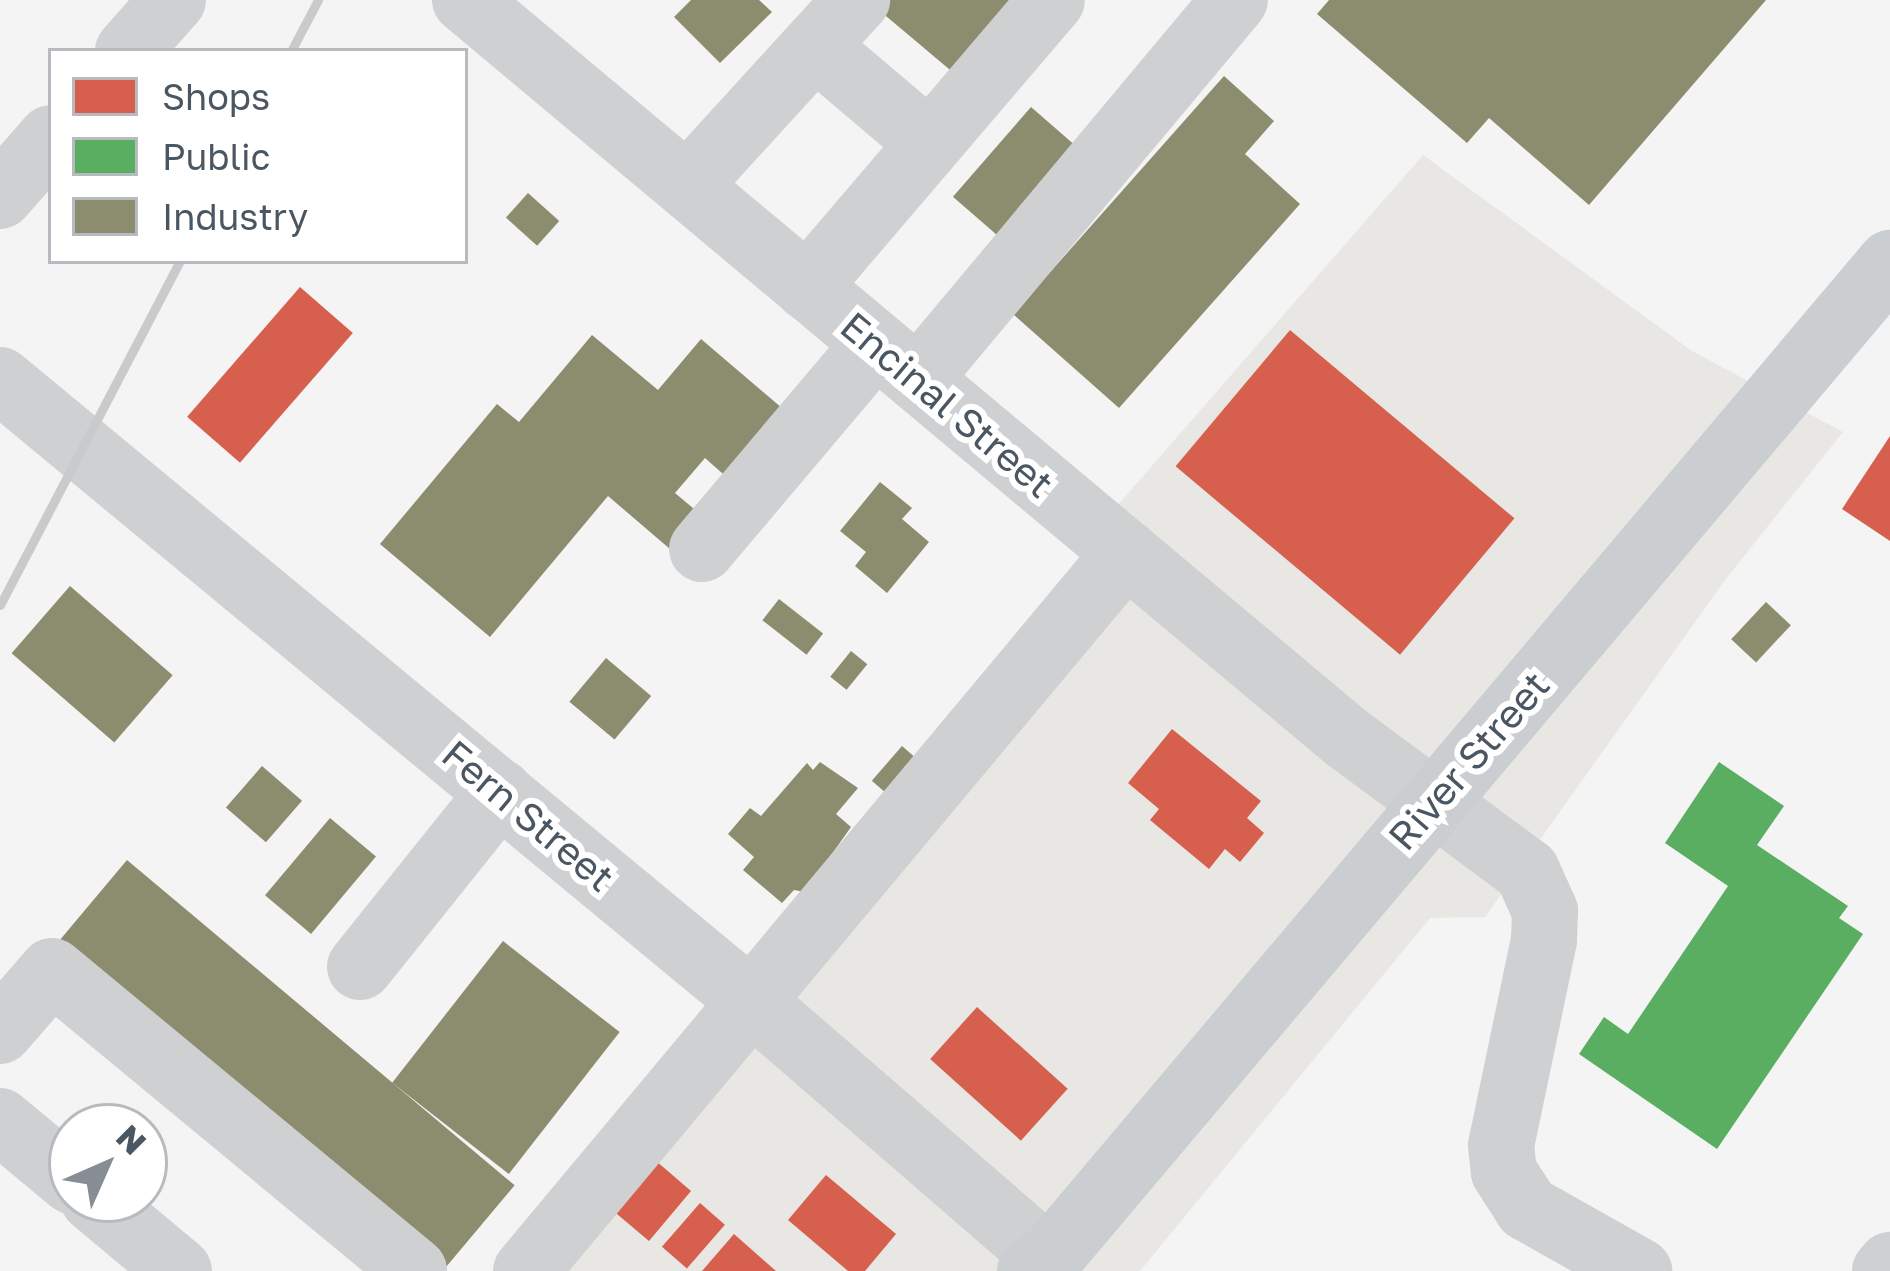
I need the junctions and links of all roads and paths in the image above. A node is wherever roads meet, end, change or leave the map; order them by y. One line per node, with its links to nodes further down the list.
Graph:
1 (173, 0): 6 (street)
2 (465, 0): 9 (street, Encinal Street)
3 (1052, 0): 8 (street)
4 (1235, 0): 13 (street)
5 (836, 23): 8 (street); 9 (street)
6 (131, 48)
7 (48, 142): 10 (street)
8 (928, 142): 12 (street)
9 (688, 185): 12 (street, Encinal Street)
10 (0, 196)
11 (1890, 263): 18 (main road, River Street)
12 (807, 287): 13 (street, Encinal Street)
13 (897, 362): 15 (street); 16 (street, Encinal Street)
14 (0, 380): 17 (street, Fern Street)
15 (702, 549)
16 (1126, 554): 18 (street, Encinal Street); 20 (street)
17 (500, 792): 19 (street); 20 (street, Fern Street)
18 (1436, 801): 25 (main road, River Street); 26 (street, Encinal Street)
19 (360, 967)
20 (751, 1001): 25 (street, Fern Street); 29 (street)
21 (0, 1031): 28 (street)
22 (0, 1120): 23 (street)
23 (48, 1161)
24 (122, 1223): 27 (street)
25 (1042, 1267)
26 (1628, 1268)
27 (179, 1271)
28 (413, 1271)
29 (526, 1271)

